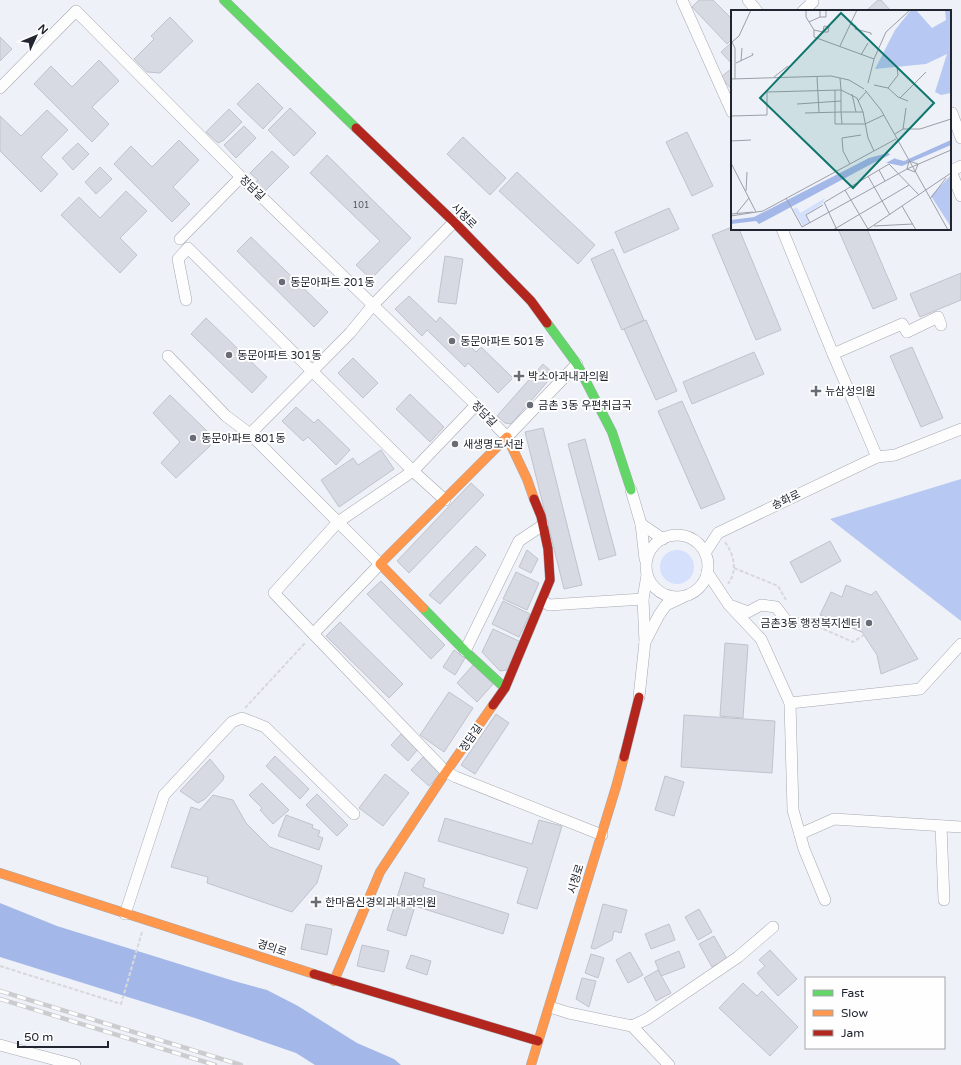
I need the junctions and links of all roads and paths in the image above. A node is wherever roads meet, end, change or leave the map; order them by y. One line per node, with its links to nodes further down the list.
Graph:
1 (224, 0): 12 (street, 시청로)
2 (682, 0): 6 (street)
3 (811, 0): 4 (street)
4 (804, 10)
5 (0, 88): 10 (street, 정담길)
6 (731, 110)
7 (954, 112): 8 (street)
8 (961, 138)
9 (961, 166): 11 (street)
10 (241, 177): 14 (street); 16 (street, 정담길)
11 (961, 196)
12 (454, 222): 16 (street); 20 (street, 시청로)
13 (782, 230): 18 (street)
14 (180, 239)
15 (186, 300): 21 (street)
16 (373, 305): 21 (street); 22 (street, 정담길)
17 (941, 325): 18 (street)
18 (833, 354): 26 (street)
19 (168, 356): 24 (street)
20 (577, 364): 25 (street); 28 (street, 시청로)
21 (313, 371): 24 (street); 27 (street)
22 (476, 405): 25 (street, 정담길); 27 (street)
23 (961, 429): 26 (street)
24 (250, 434): 30 (street)
25 (507, 437): 29 (street); 32 (street, 정담길)
26 (877, 456): 33 (street, 송화로)
27 (413, 472): 29 (street); 30 (street)
28 (631, 490): 31 (street)
29 (445, 500): 37 (street)
30 (338, 522): 37 (street); 48 (street)
31 (641, 524): 34 (street); 39 (street)
32 (543, 525): 44 (street, 정담길); 52 (street)
33 (718, 533): 35 (street, 송화로); 36 (street); 38 (path)
34 (663, 538): 35 (street); 39 (street)
35 (694, 541): 36 (street)
36 (705, 553): 40 (street)
37 (380, 564): 48 (street); 52 (street)
38 (734, 568): 41 (path); 46 (path)
39 (647, 570): 42 (street); 43 (street)
40 (707, 572): 42 (street); 45 (street)
41 (725, 589)
42 (687, 595): 50 (street)
43 (643, 599): 44 (street); 50 (street)
44 (543, 600): 53 (street, 정담길)
45 (729, 605): 47 (street); 55 (street)
46 (789, 605)
47 (788, 615): 49 (path)
48 (313, 634): 56 (path); 57 (street)
49 (864, 635)
50 (645, 642): 54 (street)
51 (961, 644): 55 (street)
52 (466, 651): 53 (street)
53 (505, 688): 57 (street, 정담길)
54 (638, 697): 62 (street, 시청로)
55 (790, 703): 61 (street)
56 (232, 722): 58 (street); 66 (street)
57 (446, 772): 62 (street); 70 (street, 정담길)
58 (354, 814)
59 (941, 826): 60 (street); 61 (street); 65 (street)
60 (961, 827)
61 (800, 834): 64 (street)
62 (602, 835): 71 (street, 시청로)
63 (0, 873): 66 (street, 경의로)
64 (825, 900)
65 (944, 900)
66 (125, 914): 70 (street, 경의로)
67 (773, 927): 72 (street)
68 (142, 931): 69 (path)
69 (0, 966)
70 (334, 981): 73 (street, 경의로)
71 (550, 1007): 72 (street); 73 (street, 시청로)
72 (632, 1026): 77 (street)
73 (538, 1041): 76 (street, 시청로)
74 (0, 1044): 75 (street)
75 (75, 1065)
76 (531, 1065)
77 (669, 1065)

